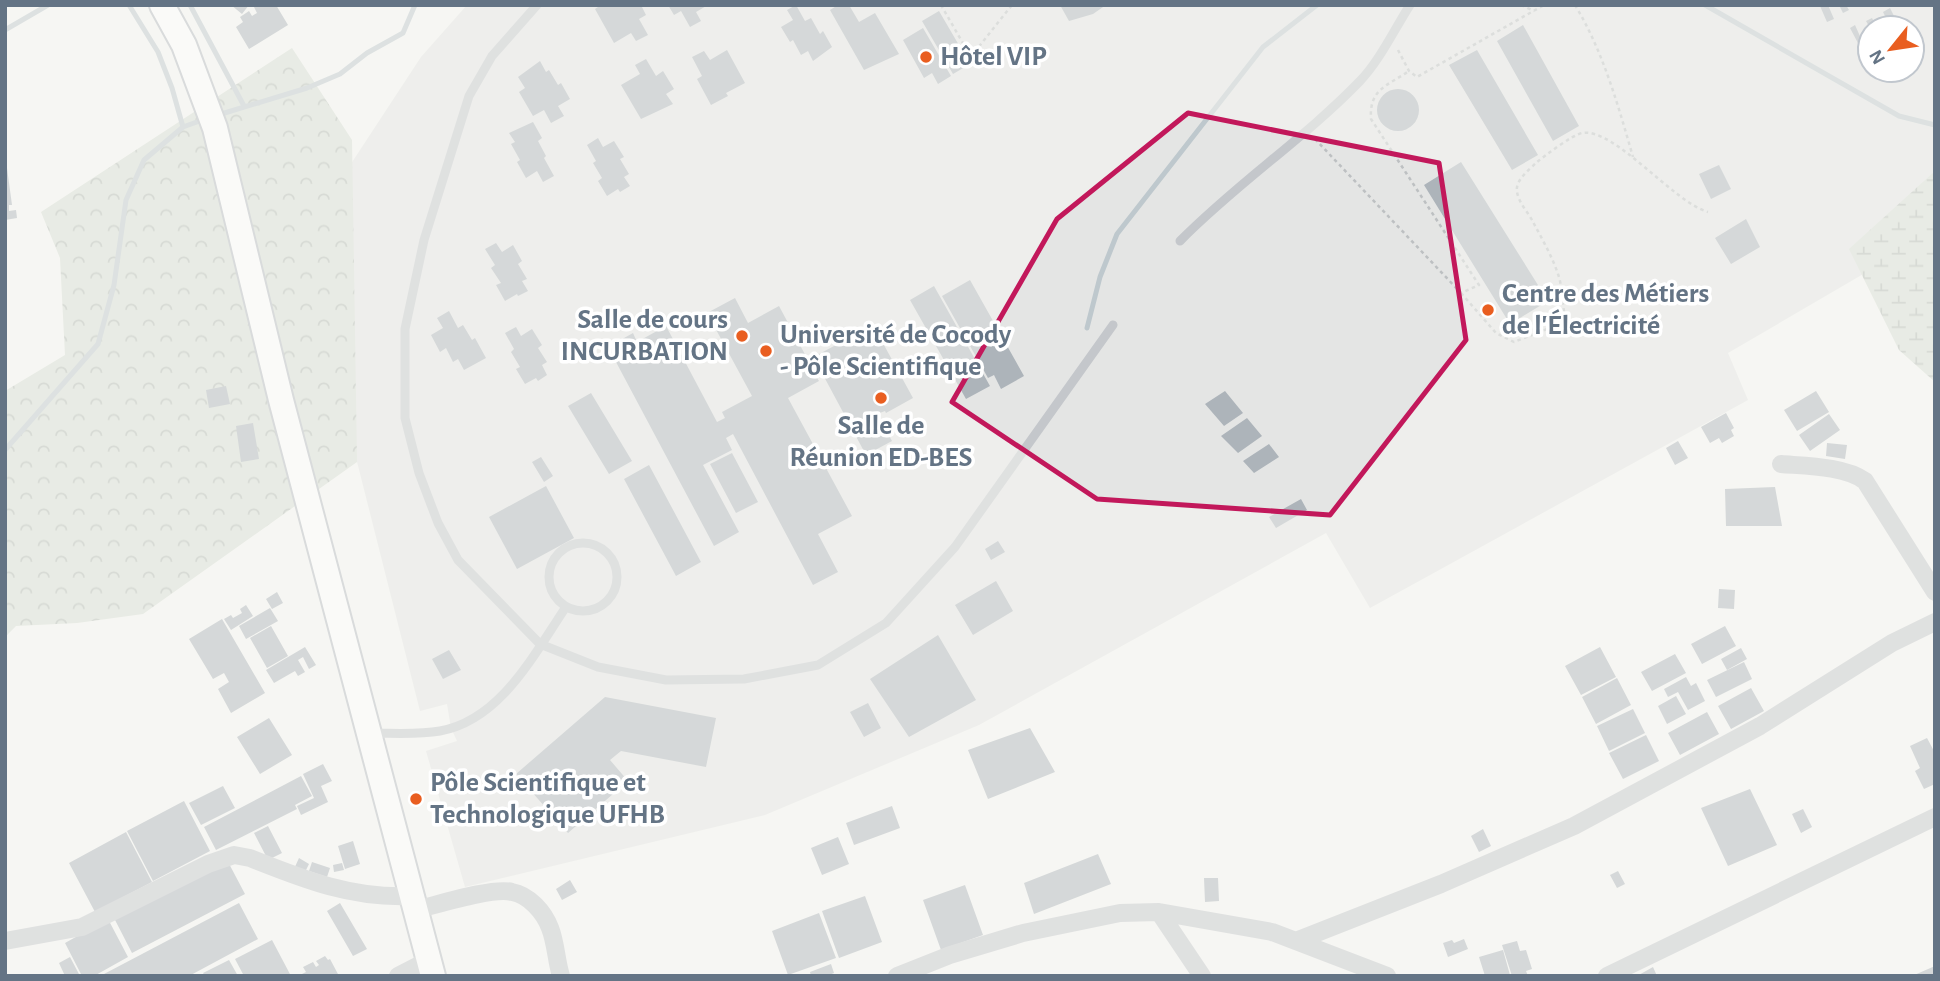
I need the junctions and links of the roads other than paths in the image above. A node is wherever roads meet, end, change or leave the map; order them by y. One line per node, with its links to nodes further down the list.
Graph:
1 (162, 5): 11 (main road)
2 (537, 5): 10 (lane)
3 (1410, 5): 4 (lane)
4 (1180, 241)
5 (1113, 325): 10 (lane)
6 (1781, 464): 7 (street)
7 (1935, 592)
8 (566, 607): 8 (lane); 10 (lane)
9 (1935, 622): 16 (street)
10 (540, 644): 11 (lane)
11 (368, 733): 13 (main road)
12 (1935, 817): 23 (street)
13 (414, 903): 15 (street); 17 (main road); 19 (street)
14 (1159, 912): 16 (street); 20 (street); 21 (street)
15 (5, 941)
16 (1296, 941): 22 (street)
17 (431, 968): 18 (street)
18 (398, 976)
19 (561, 976)
20 (897, 976)
21 (1202, 976)
22 (1387, 976)
23 (1607, 976)

